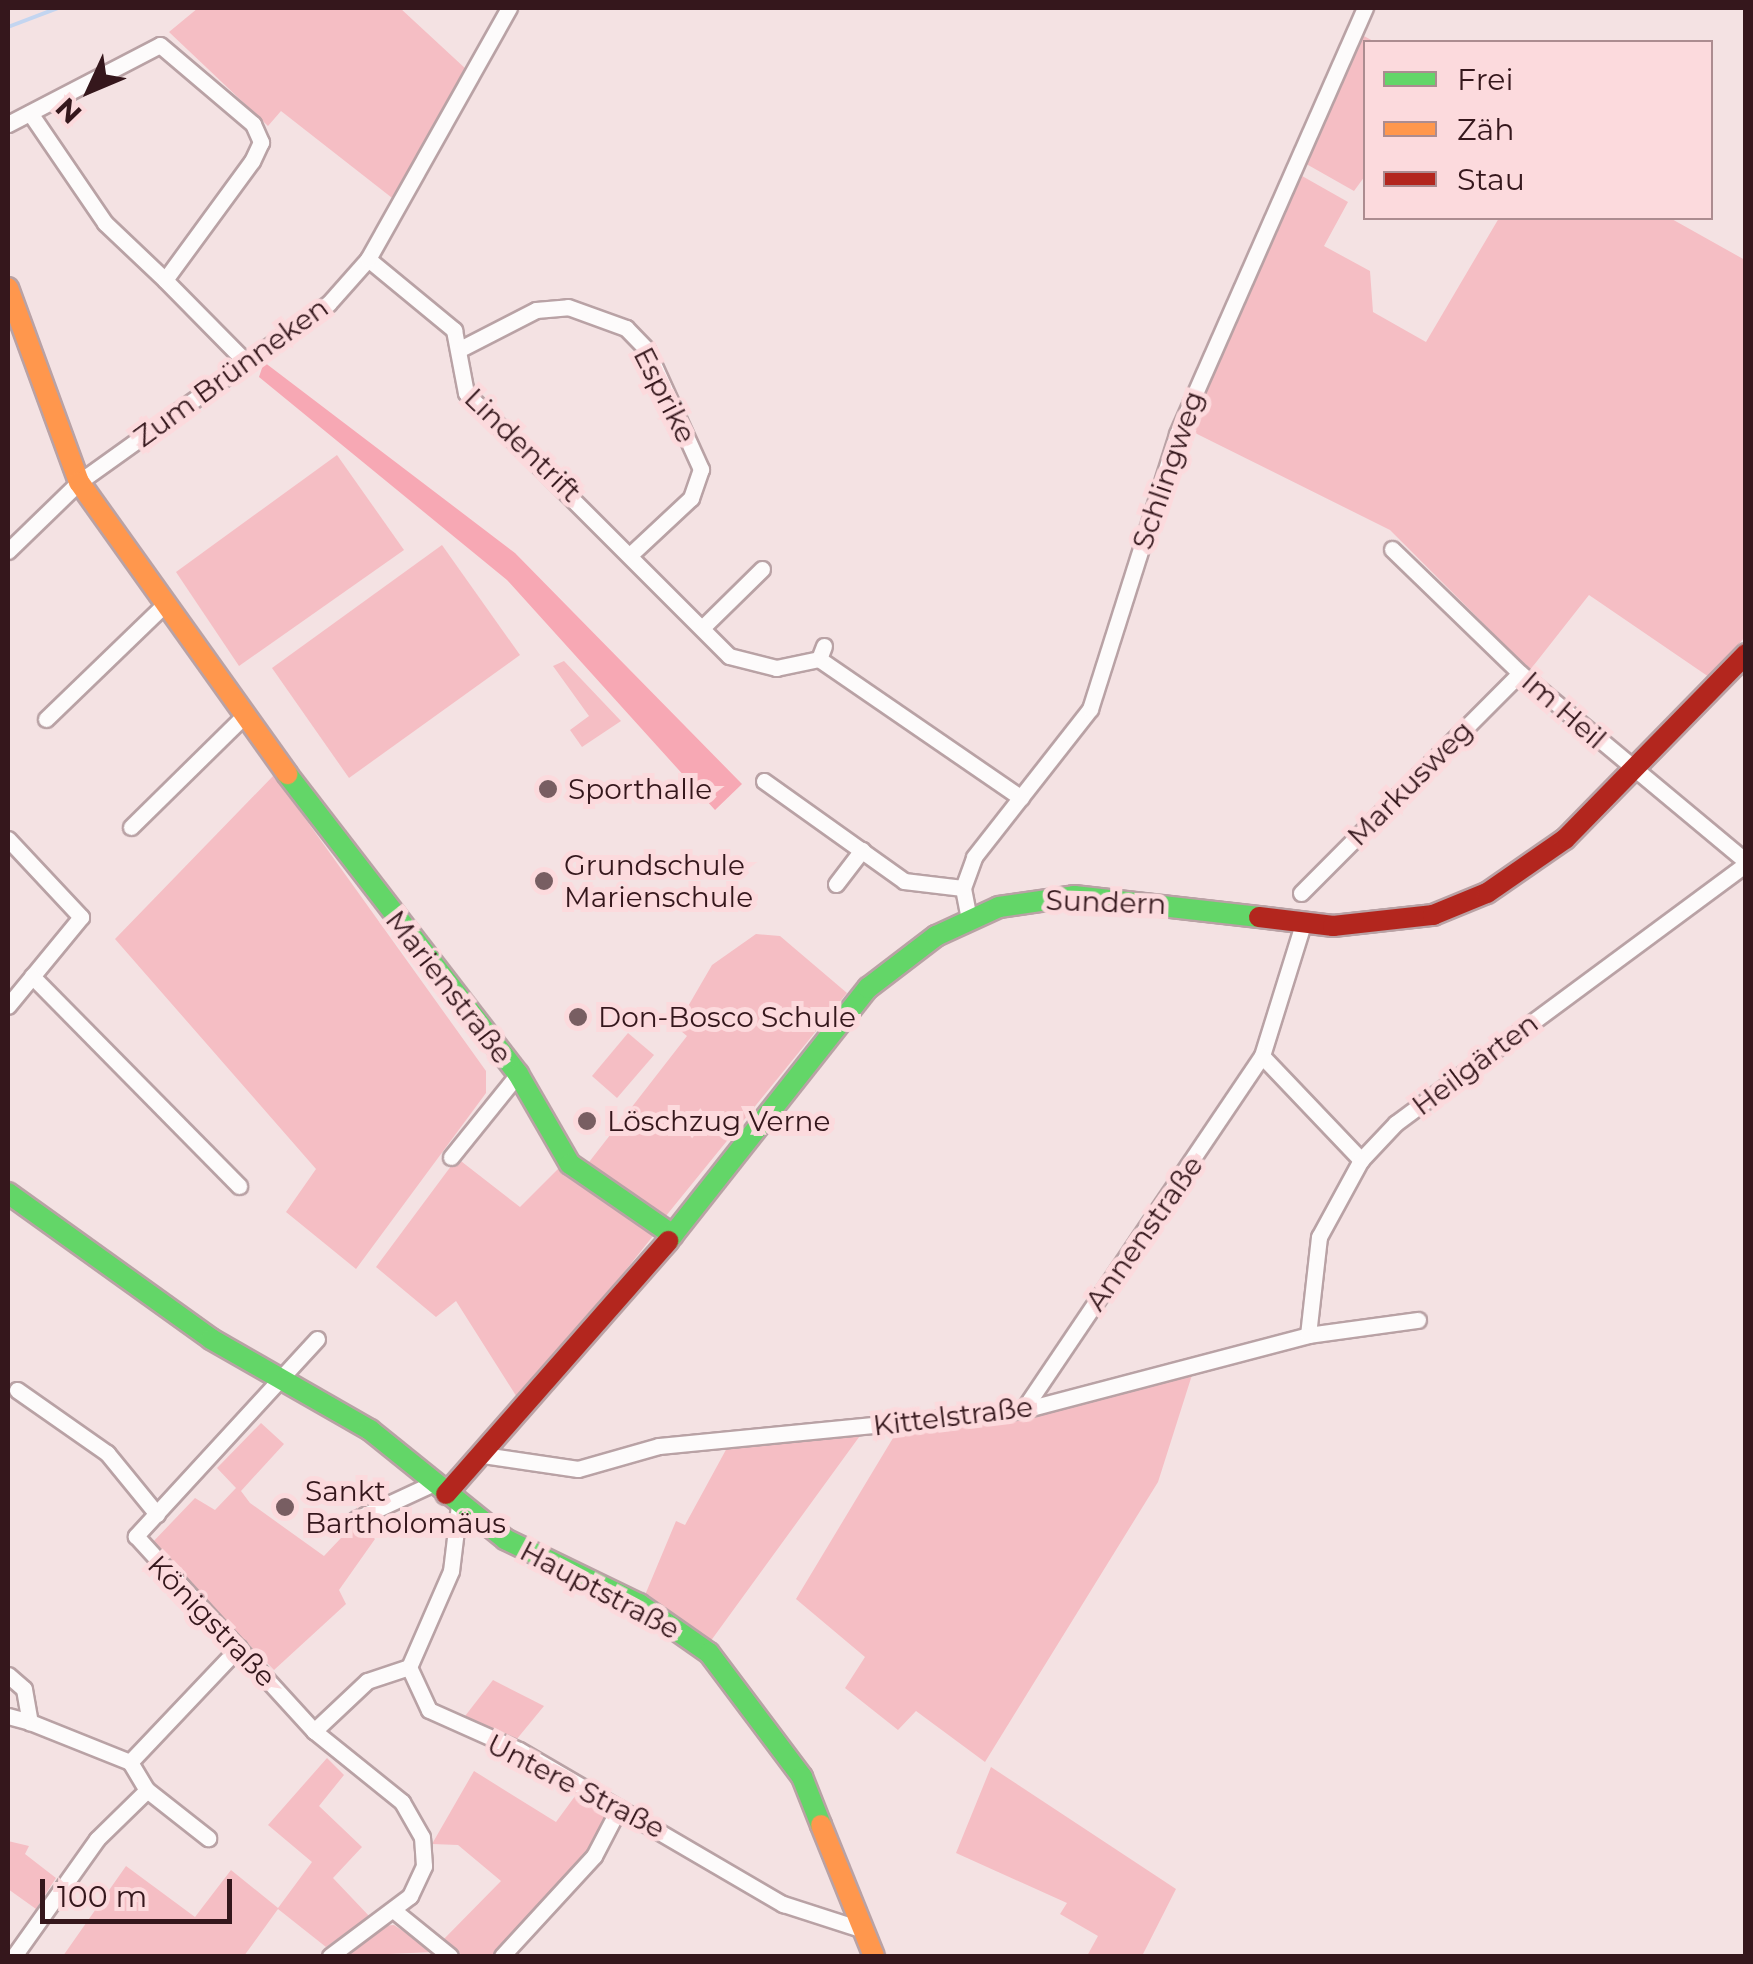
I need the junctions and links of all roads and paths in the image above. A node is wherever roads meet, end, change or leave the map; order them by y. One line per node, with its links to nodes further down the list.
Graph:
1 (508, 8): 5 (street, Zum Brünneken)
2 (1365, 8): 24 (street, Schlingweg)
3 (30, 114): 4 (street); 6 (street); 6 (street)
4 (8, 124)
5 (368, 259): 9 (street, Lindentrift); 10 (street, Zum Brünneken)
6 (165, 280): 10 (street)
7 (8, 288): 8 (street, Marienstraße)
8 (14, 330): 11 (street, Marienstraße)
9 (464, 347): 14 (street, Lindentrift); 14 (street, Esprike)
10 (246, 362): 11 (street, Zum Brünneken)
11 (79, 482): 13 (street, Zum Brünneken); 16 (street, Marienstraße)
12 (1392, 549): 19 (street, Im Heil)
13 (8, 550)
14 (632, 554): 17 (street, Lindentrift)
15 (762, 570): 17 (street)
16 (165, 604): 20 (street, Marienstraße); 21 (street)
17 (702, 628): 24 (street, Lindentrift)
18 (1746, 654): 22 (street, Sundern)
19 (1520, 673): 22 (street, Im Heil); 31 (street, Markusweg)
20 (243, 717): 25 (street); 37 (street, Marienstraße)
21 (46, 719)
22 (1634, 771): 28 (street, Im Heil); 33 (street, Sundern)
23 (764, 782): 27 (street)
24 (1021, 798): 30 (street, Schlingweg)
25 (131, 827)
26 (8, 838): 34 (street)
27 (862, 850): 29 (street); 30 (street)
28 (1746, 862): 39 (street, Heilgärten)
29 (836, 884)
30 (963, 888): 32 (street)
31 (1300, 894)
32 (969, 919): 33 (street, Sundern); 42 (street, Sundern)
33 (1303, 924): 36 (street, Annenstraße)
34 (32, 976): 35 (street); 40 (street)
35 (8, 1006)
36 (1262, 1056): 39 (street); 48 (street, Annenstraße)
37 (518, 1074): 38 (street); 42 (street, Marienstraße)
38 (451, 1157)
39 (1361, 1160): 44 (street, Heilgärten)
40 (239, 1186)
41 (8, 1194): 46 (street, Hauptstraße)
42 (672, 1235): 49 (street, Sundern)
43 (1418, 1320): 44 (street, Kittelstraße)
44 (1308, 1335): 48 (street, Kittelstraße)
45 (316, 1338): 46 (street, Königstraße)
46 (285, 1382): 50 (street, Hauptstraße); 51 (street, Königstraße)
47 (17, 1390): 51 (street)
48 (1022, 1410): 49 (street, Kittelstraße)
49 (483, 1455): 50 (street, Sundern)
50 (447, 1494): 52 (street); 54 (street); 64 (street, Hauptstraße)
51 (158, 1514): 53 (street, Königstraße)
52 (356, 1518)
53 (238, 1647): 58 (street, Königstraße); 59 (street)
54 (409, 1667): 58 (street); 61 (street, Untere Straße)
55 (8, 1675): 57 (street)
56 (8, 1716): 57 (street)
57 (30, 1722): 59 (street)
58 (314, 1731): 63 (street, Königstraße)
59 (130, 1762): 60 (street)
60 (148, 1790): 62 (street); 65 (street)
61 (619, 1808): 64 (street, Untere Straße); 68 (street)
62 (208, 1838)
63 (397, 1913): 66 (street); 67 (street)
64 (864, 1930): 69 (street, Hauptstraße)
65 (14, 1956)
66 (330, 1956)
67 (450, 1956)
68 (502, 1956)
69 (874, 1956)

